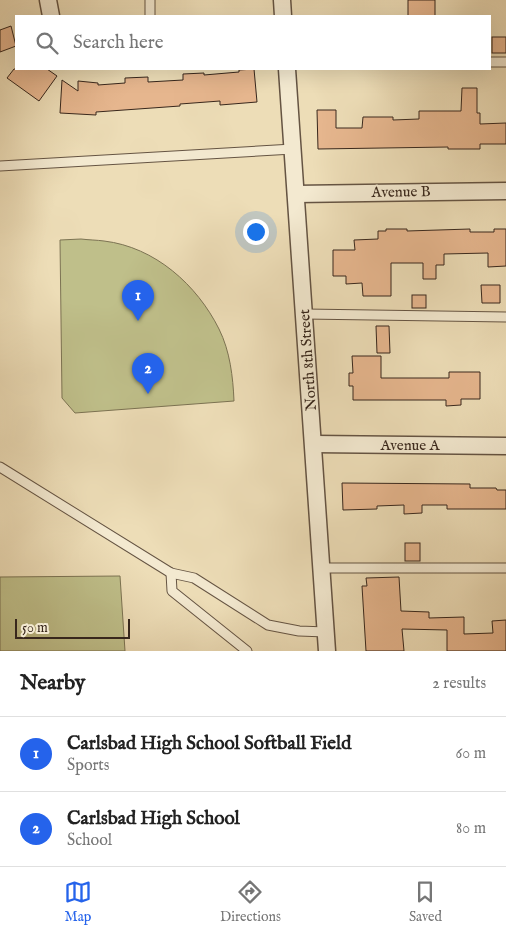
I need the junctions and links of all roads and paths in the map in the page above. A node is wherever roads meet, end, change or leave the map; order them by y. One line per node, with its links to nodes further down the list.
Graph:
1 (48, 0): 4 (street)
2 (150, 0): 5 (lane)
3 (282, 0): 6 (street)
4 (51, 15)
5 (150, 15)
6 (282, 15)
7 (491, 62): 8 (lane)
8 (506, 62)
9 (286, 70): 10 (street, North 8th Street)
10 (292, 149): 11 (lane); 13 (street, North 8th Street)
11 (0, 166)
12 (506, 191): 13 (street, Avenue B)
13 (296, 194): 14 (street, North 8th Street)
14 (305, 314): 15 (lane); 16 (street, North 8th Street)
15 (506, 317)
16 (314, 444): 17 (street, Avenue A); 19 (street, North 8th Street)
17 (506, 446)
18 (0, 467): 21 (lane)
19 (322, 568): 20 (lane); 22 (street, North 8th Street)
20 (506, 568)
21 (171, 573): 22 (lane); 23 (lane)
22 (326, 632): 24 (street, North 8th Street)
23 (247, 651)
24 (327, 651)

